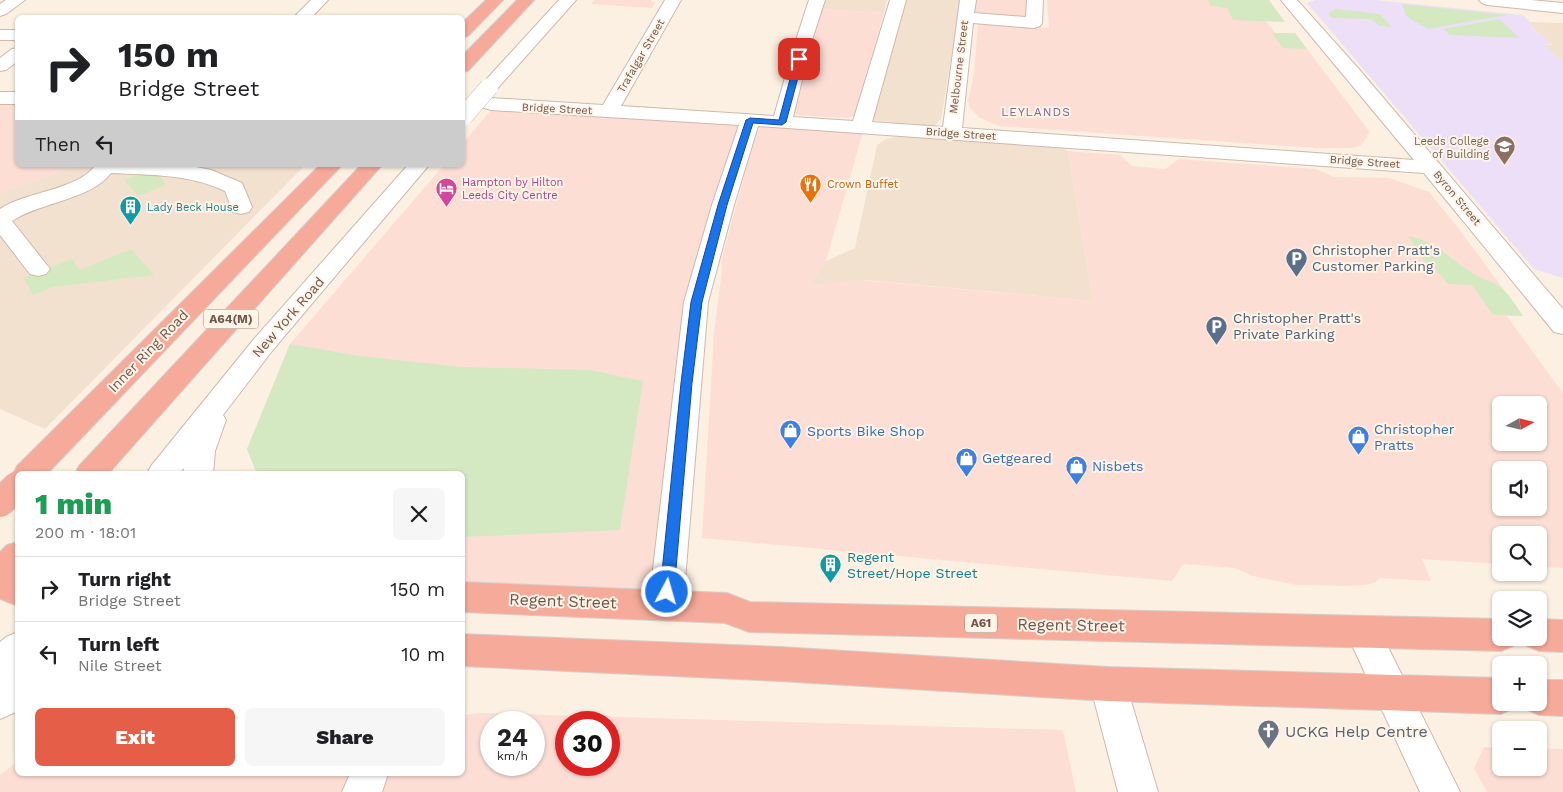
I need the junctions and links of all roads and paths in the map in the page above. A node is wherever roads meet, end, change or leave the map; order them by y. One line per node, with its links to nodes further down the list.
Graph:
1 (17, 0): 15 (street)
2 (320, 0): 17 (street)
3 (495, 0): 18 (highway)
4 (526, 0): 22 (highway)
5 (568, 0): 24 (street)
6 (673, 0): 27 (street, Trafalgar Street)
7 (817, 0): 30 (street)
8 (898, 0): 31 (street)
9 (1035, 0): 14 (street)
10 (1487, 0): 12 (street)
11 (1291, 1): 38 (street, Byron Street)
12 (1544, 6): 13 (street); 16 (street)
13 (1563, 8)
14 (966, 9): 32 (street, Melbourne Street)
15 (0, 10)
16 (1563, 12)
17 (304, 15)
18 (465, 30)
19 (0, 35): 20 (street)
20 (15, 35)
21 (15, 55): 23 (street)
22 (465, 65)
23 (0, 66)
24 (490, 96): 27 (street, Bridge Street); 28 (street, bridge)
25 (0, 98): 26 (street)
26 (15, 98)
27 (609, 111): 29 (street, Bridge Street)
28 (465, 115)
29 (750, 120): 30 (street, Bridge Street); 58 (street)
30 (782, 122): 31 (street, Bridge Street)
31 (867, 127): 32 (street, Bridge Street)
32 (952, 133): 38 (street, Bridge Street)
33 (106, 167): 40 (street)
34 (128, 167): 39 (street)
35 (329, 167): 45 (highway, Inner Ring Road / A64(M))
36 (370, 167): 46 (highway, A64(M))
37 (417, 167): 44 (street, New York Road)
38 (1431, 167): 42 (street, Byron Street)
39 (241, 207)
40 (0, 219): 41 (street)
41 (38, 269)
42 (1553, 302): 43 (street, Byron Street)
43 (1563, 326)
44 (223, 394): 47 (street, New York Road); 48 (street)
45 (31, 471)
46 (93, 471)
47 (164, 471)
48 (198, 471)
49 (15, 488): 51 (highway, bridge)
50 (0, 496): 52 (highway)
51 (0, 503)
52 (15, 505)
53 (15, 558): 54 (highway)
54 (0, 575)
55 (0, 583): 56 (highway)
56 (15, 590)
57 (465, 597): 58 (highway, Regent Street / A61)
58 (666, 604): 59 (highway, Regent Street / A61)
59 (1363, 632): 60 (highway, Regent Street / A61); 67 (street)
60 (1492, 635)
61 (1547, 635): 62 (highway)
62 (1563, 636)
63 (465, 650): 66 (highway)
64 (15, 651): 65 (street)
65 (0, 667)
66 (1108, 684): 67 (highway); 75 (street)
67 (1393, 692): 69 (highway); 76 (street)
68 (15, 694): 72 (street)
69 (1492, 696)
70 (1547, 698): 71 (highway)
71 (1563, 698)
72 (0, 701)
73 (368, 776): 74 (street)
74 (362, 792)
75 (1138, 792)
76 (1440, 792)

